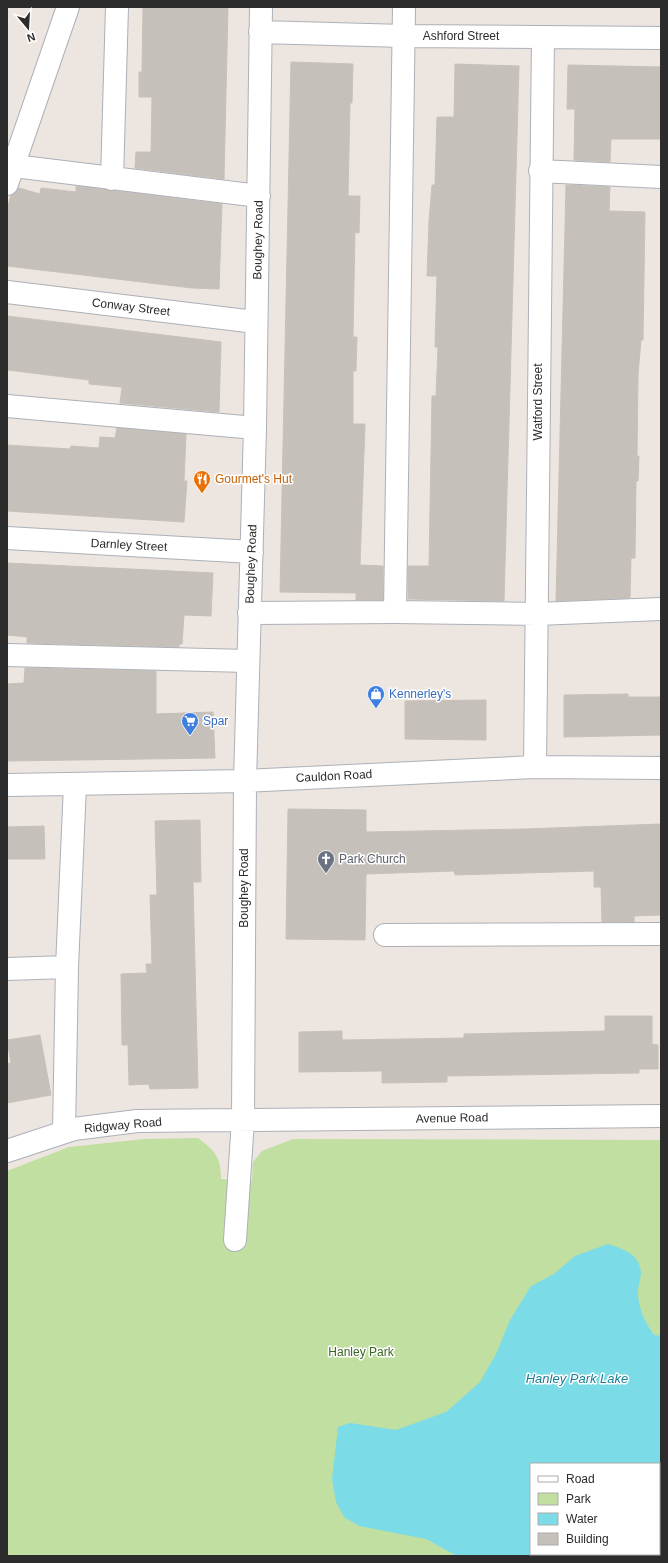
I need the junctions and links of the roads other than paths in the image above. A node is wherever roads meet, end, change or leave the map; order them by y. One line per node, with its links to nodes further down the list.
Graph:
1 (68, 7): 10 (street)
2 (116, 7): 12 (street)
3 (261, 7): 5 (street, Boughey Road)
4 (404, 7): 6 (street)
5 (260, 32): 6 (street, Ashford Street); 13 (street, Boughey Road)
6 (404, 36): 7 (street, Ashford Street); 21 (street)
7 (543, 37): 8 (street, Ashford Street); 9 (street, Watford Street)
8 (661, 38)
9 (540, 171): 11 (street); 23 (street, Watford Street)
10 (10, 175): 12 (street)
11 (661, 177)
12 (112, 179): 13 (street)
13 (259, 196): 15 (street, Boughey Road)
14 (7, 292): 15 (street, Conway Street)
15 (256, 322): 17 (street, Boughey Road)
16 (7, 406): 17 (street)
17 (255, 428): 19 (street, Boughey Road)
18 (7, 538): 19 (street, Darnley Street)
19 (252, 552): 22 (street, Boughey Road)
20 (661, 609): 23 (street)
21 (395, 612): 22 (street); 23 (street)
22 (249, 613): 25 (street, Boughey Road)
23 (537, 614): 26 (street, Watford Street)
24 (7, 655): 25 (street)
25 (248, 661): 28 (street, Boughey Road)
26 (535, 767): 27 (street, Cauldon Road); 28 (street, Cauldon Road)
27 (661, 768)
28 (245, 781): 30 (street, Cauldon Road); 36 (street, Boughey Road)
29 (7, 785): 30 (street, Cauldon Road)
30 (75, 785): 33 (street)
31 (661, 934): 32 (street)
32 (385, 936)
33 (67, 967): 34 (street); 37 (street)
34 (7, 969)
35 (661, 1116): 36 (street, Avenue Road)
36 (243, 1120): 37 (street, Ridgway Road); 39 (street, Boughey Road)
37 (64, 1132): 38 (street, Ridgway Road)
38 (7, 1151)
39 (235, 1240)

